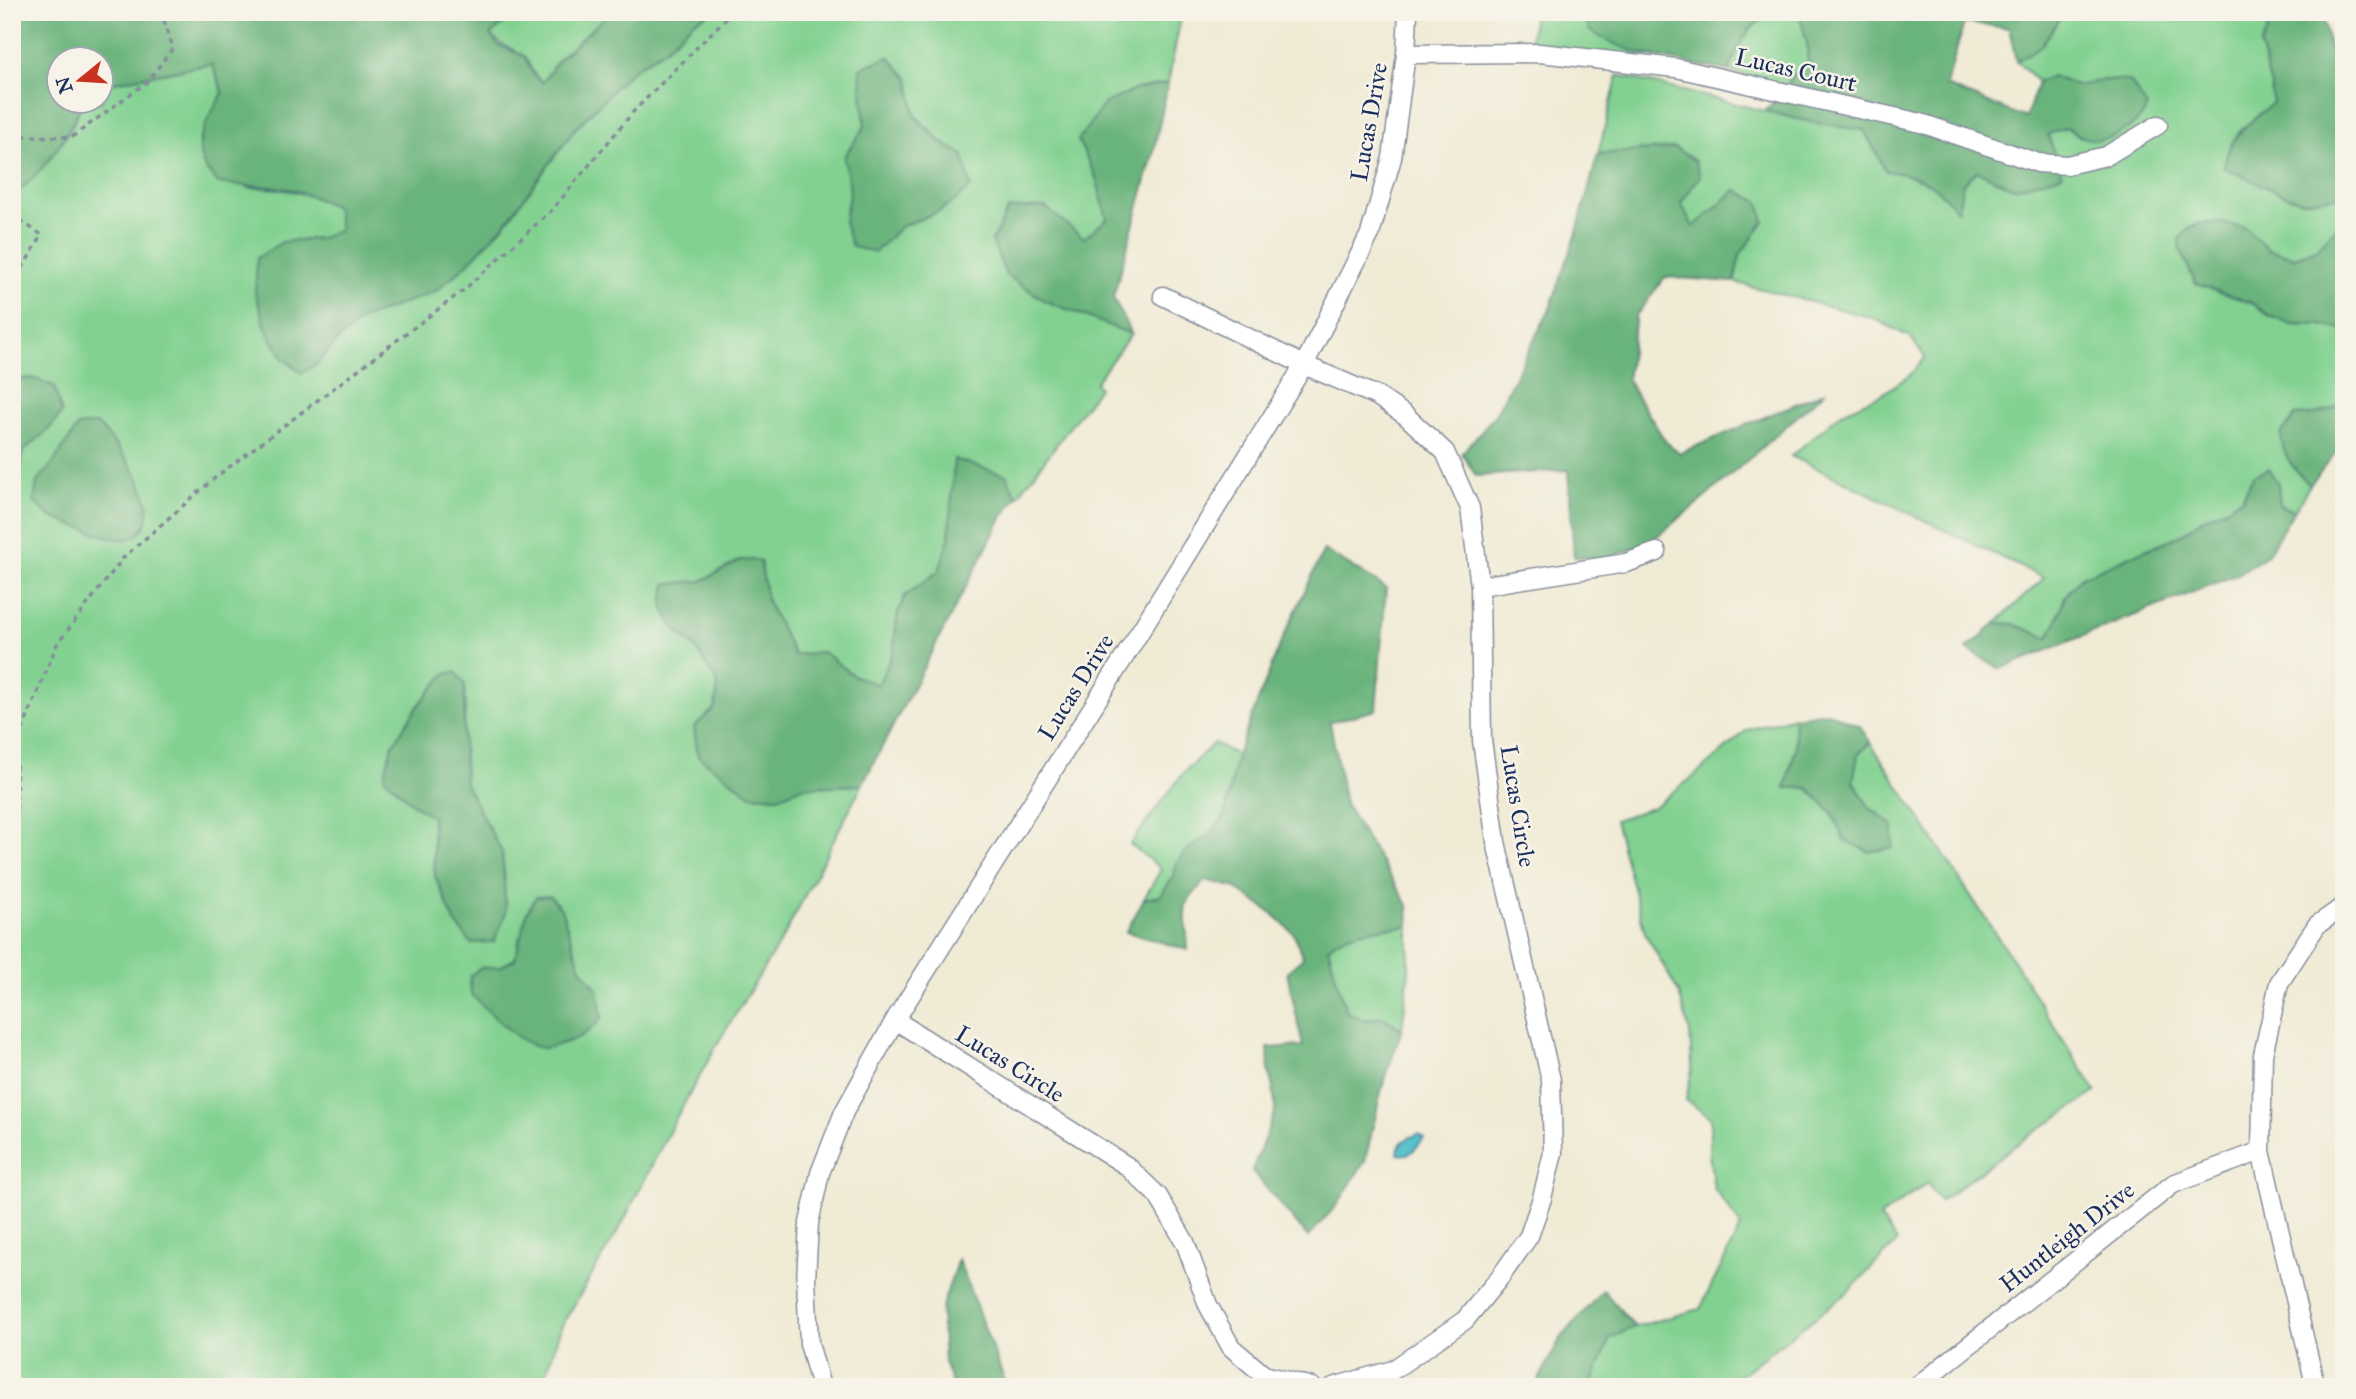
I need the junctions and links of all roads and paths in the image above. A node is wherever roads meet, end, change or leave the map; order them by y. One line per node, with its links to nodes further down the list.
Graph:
1 (161, 12): 6 (path)
2 (732, 12): 13 (path)
3 (1408, 12): 4 (street, Lucas Drive)
4 (1406, 54): 5 (street, Lucas Court); 10 (street, Lucas Drive)
5 (2158, 125)
6 (12, 136)
7 (12, 215): 8 (path)
8 (12, 285)
9 (1163, 296): 10 (street, Lucas Circle)
10 (1304, 365): 12 (street, Lucas Circle); 16 (street, Lucas Drive)
11 (1657, 552): 12 (street)
12 (1480, 586): 20 (street, Lucas Circle)
13 (14, 746): 14 (path)
14 (12, 889)
15 (2344, 906): 17 (street)
16 (895, 1020): 18 (street, Lucas Drive); 19 (street, Lucas Circle)
17 (2262, 1151): 21 (street, Huntleigh Drive); 22 (street)
18 (821, 1387)
19 (1312, 1387)
20 (1333, 1387)
21 (1916, 1387)
22 (2311, 1387)

